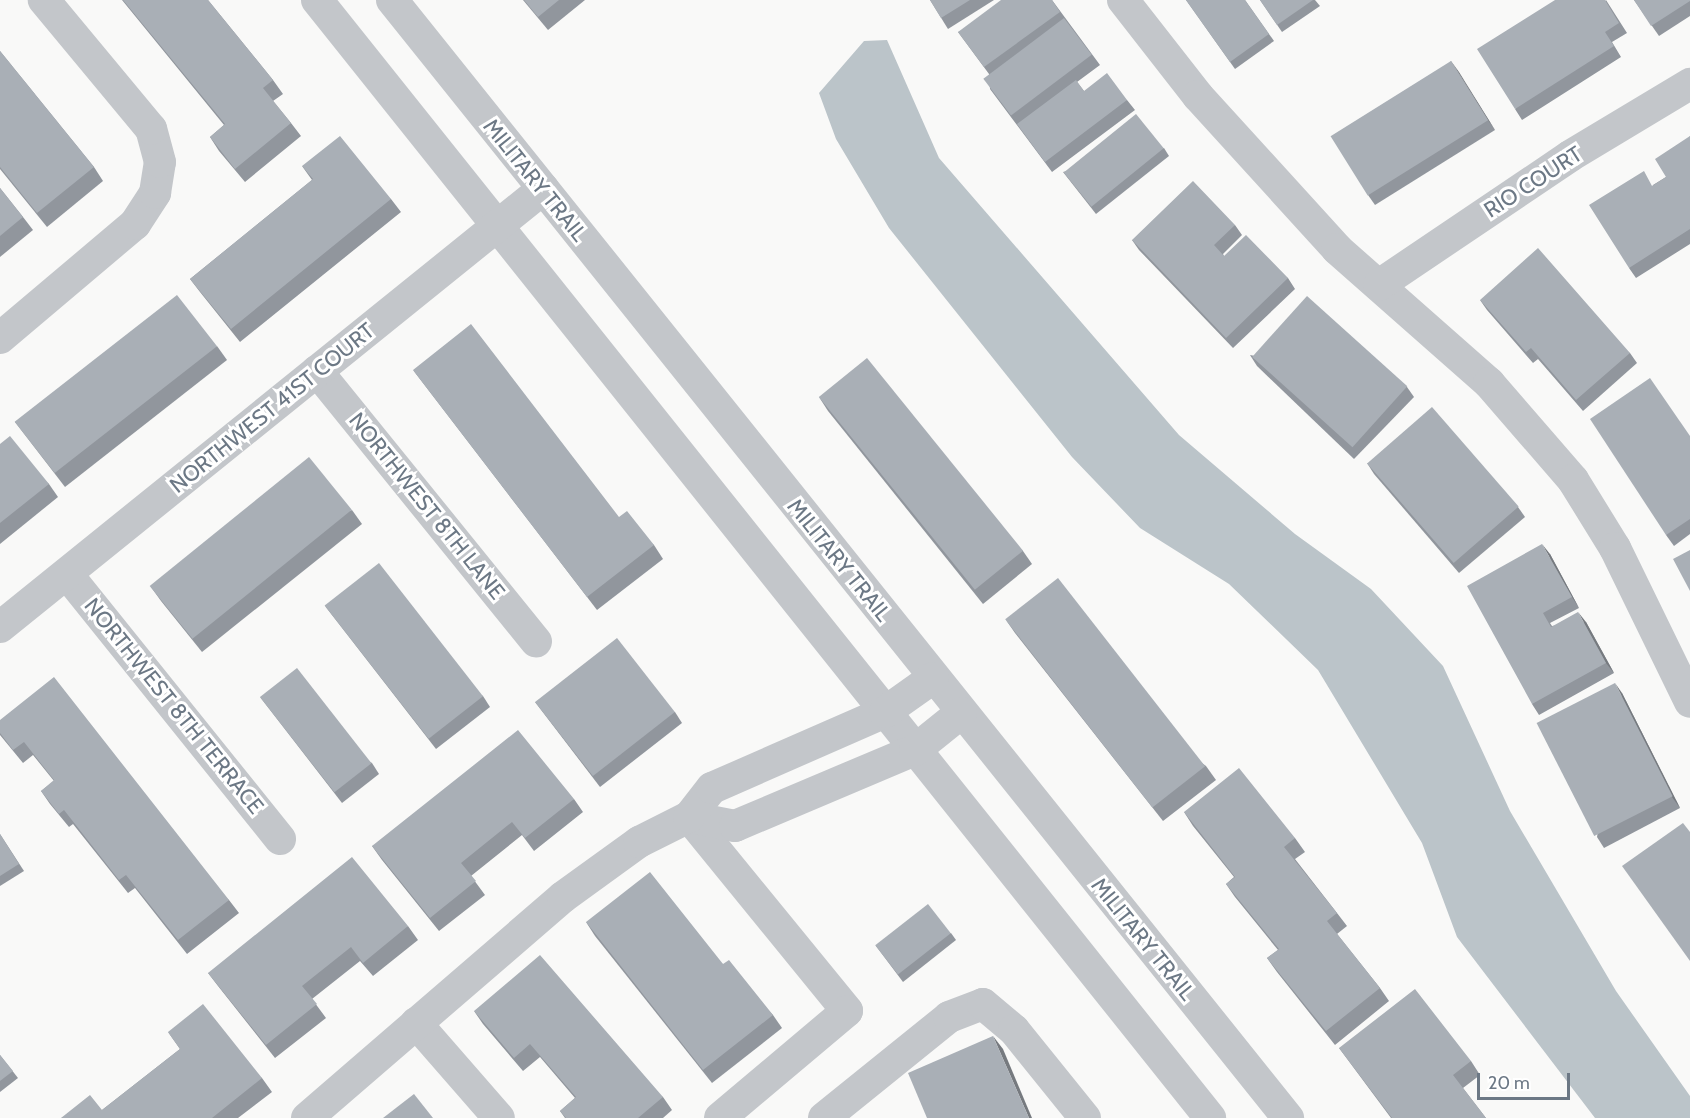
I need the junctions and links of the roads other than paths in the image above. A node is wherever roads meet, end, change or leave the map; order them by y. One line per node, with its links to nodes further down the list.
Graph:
1 (44, 0): 9 (street)
2 (316, 0): 7 (street)
3 (392, 0): 6 (street, MILITARY TRAIL)
4 (1123, 0): 8 (street)
5 (1690, 84): 8 (street, RIO COURT)
6 (543, 189): 7 (street, NORTHWEST 41ST COURT); 14 (street, MILITARY TRAIL)
7 (497, 225): 10 (street, NORTHWEST 41ST COURT); 16 (street)
8 (1379, 285): 15 (street)
9 (0, 338)
10 (318, 372): 11 (street, NORTHWEST 41ST COURT); 13 (street, NORTHWEST 8TH LANE)
11 (67, 574): 12 (street, NORTHWEST 41ST COURT); 20 (street, NORTHWEST 8TH TERRACE)
12 (0, 627)
13 (536, 640)
14 (933, 678): 16 (street); 17 (street, MILITARY TRAIL)
15 (1690, 702)
16 (885, 712): 18 (street); 19 (street)
17 (962, 713): 18 (street); 28 (street, MILITARY TRAIL)
18 (915, 750): 19 (street); 27 (street)
19 (689, 817): 21 (street); 24 (street)
20 (280, 839)
21 (416, 1023): 22 (street); 23 (street)
22 (307, 1118)
23 (499, 1118)
24 (720, 1118)
25 (824, 1118): 26 (street)
26 (1085, 1118)
27 (1210, 1118)
28 (1287, 1118)

